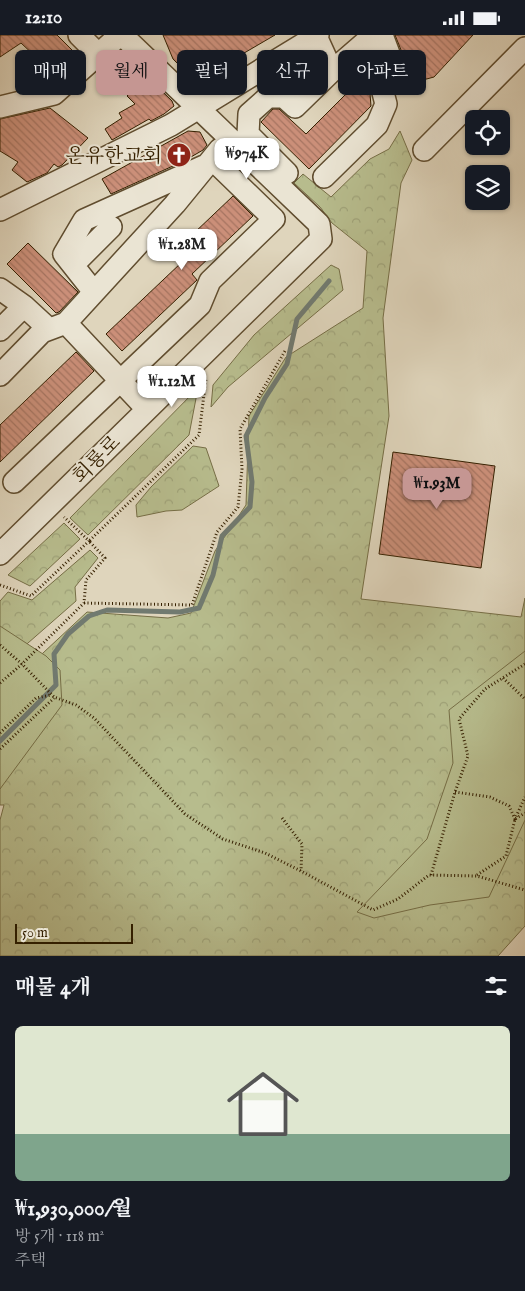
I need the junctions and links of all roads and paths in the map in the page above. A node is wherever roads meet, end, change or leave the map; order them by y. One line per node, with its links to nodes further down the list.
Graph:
1 (79, 35): 8 (street)
2 (121, 35): 6 (street); 12 (street)
3 (382, 35): 7 (street)
4 (317, 36): 10 (street); 12 (street)
5 (525, 48): 14 (street)
6 (105, 50)
7 (387, 50)
8 (96, 51)
9 (96, 58): 11 (street)
10 (332, 71): 16 (street); 17 (street)
11 (0, 107)
12 (199, 108): 13 (street); 18 (street)
13 (230, 138): 15 (street); 30 (street, 회룡로)
14 (424, 150)
15 (209, 162): 20 (street); 22 (street); 29 (street)
16 (287, 173)
17 (324, 177)
18 (0, 210)
19 (111, 227): 20 (street)
20 (73, 265): 22 (street)
21 (0, 289): 23 (street)
22 (94, 292): 24 (street)
23 (24, 306): 24 (street); 25 (street)
24 (57, 326): 27 (street); 29 (street)
25 (0, 330)
26 (285, 351): 36 (path)
27 (0, 375)
28 (206, 377): 33 (path)
29 (121, 381): 30 (street); 31 (street)
30 (146, 408): 34 (street, 회룡로)
31 (14, 482)
32 (64, 517): 33 (path)
33 (89, 541): 35 (path); 36 (path)
34 (0, 553)
35 (0, 585)
36 (84, 603): 38 (path)
37 (0, 645): 38 (path)
38 (22, 664): 41 (path); 42 (path)
39 (525, 664): 40 (path)
40 (502, 678): 43 (path); 46 (path)
41 (0, 683)
42 (52, 696): 44 (path); 45 (path); 51 (path)
43 (525, 699)
44 (0, 733)
45 (0, 749)
46 (455, 792): 50 (path); 52 (path)
47 (525, 797): 50 (path)
48 (525, 813): 50 (path)
49 (282, 818): 51 (path)
50 (515, 819): 53 (path)
51 (301, 871): 52 (path)
52 (429, 875): 53 (path)
53 (477, 876): 54 (path)
54 (525, 890)

